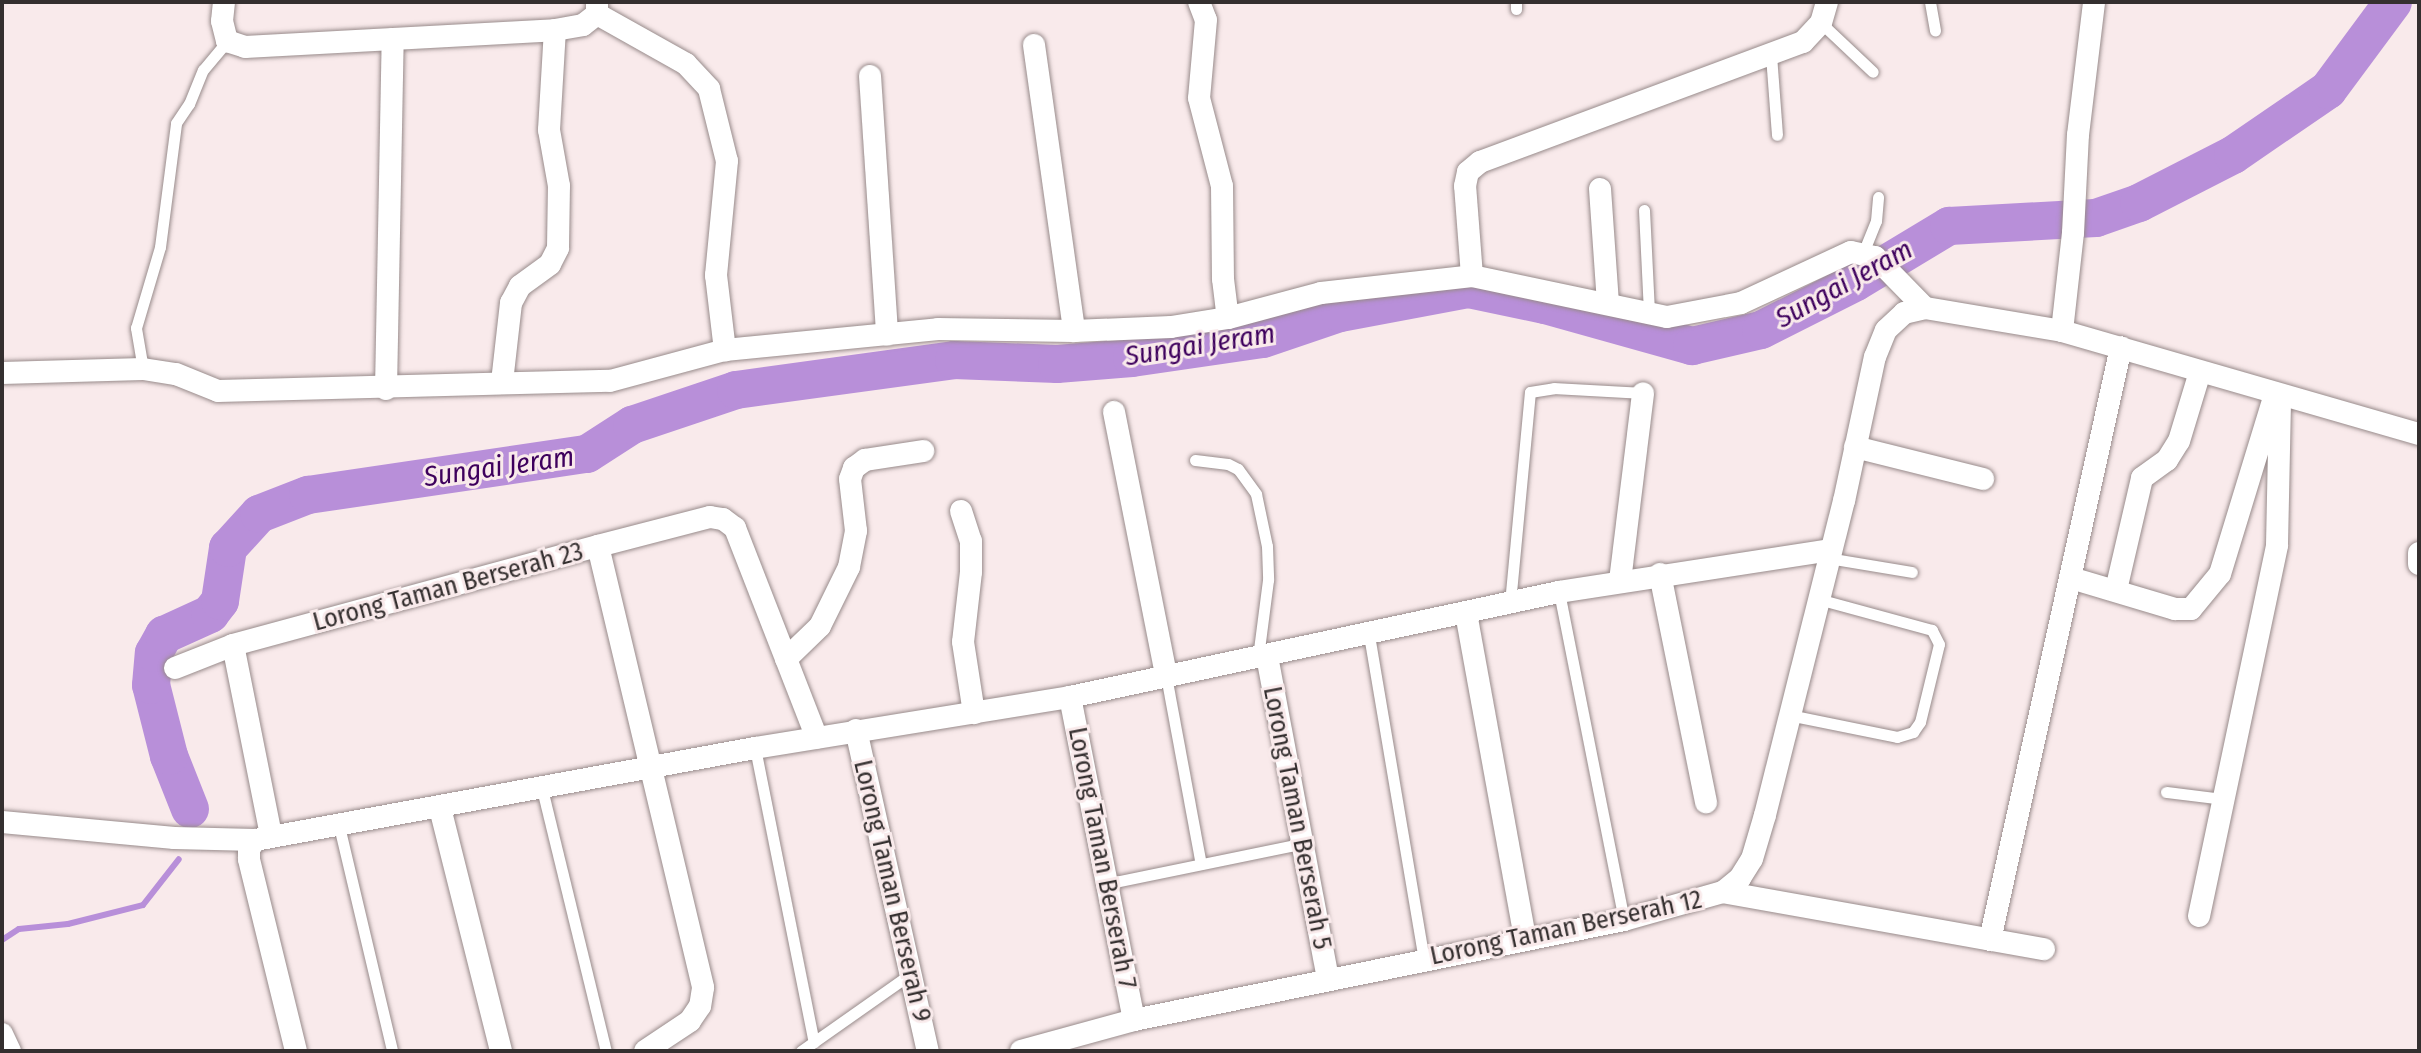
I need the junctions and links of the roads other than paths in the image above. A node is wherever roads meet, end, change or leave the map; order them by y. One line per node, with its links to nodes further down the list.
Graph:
1 (224, 2): 10 (street)
2 (1199, 2): 24 (street)
3 (1930, 2): 8 (lane)
4 (2094, 2): 26 (street)
5 (597, 8): 7 (street); 29 (street)
6 (1824, 12): 12 (street); 13 (lane)
7 (555, 30): 9 (street); 33 (street)
8 (1935, 31)
9 (393, 39): 10 (street); 34 (street)
10 (227, 41): 30 (lane)
11 (1034, 45): 25 (street)
12 (1771, 55): 15 (lane); 20 (street)
13 (1873, 72)
14 (870, 76): 27 (street)
15 (1777, 135)
16 (1600, 189): 21 (street)
17 (1878, 197): 19 (lane)
18 (1644, 210): 23 (lane)
19 (1869, 255): 22 (street); 23 (street)
20 (1472, 276): 21 (street); 24 (street)
21 (1608, 303): 23 (street)
22 (1925, 308): 26 (street); 39 (street, Lorong Taman Berserah 12)
23 (1649, 313)
24 (1228, 318): 25 (street)
25 (1074, 331): 27 (street)
26 (2062, 331): 28 (street)
27 (887, 334): 29 (street)
28 (2121, 347): 31 (street); 50 (street)
29 (725, 350): 33 (street)
30 (143, 369): 32 (street); 34 (street)
31 (2200, 372): 36 (street); 52 (street)
32 (2, 373)
33 (502, 382): 34 (street)
34 (386, 389)
35 (1643, 393): 51 (street); 55 (lane)
36 (2278, 396): 38 (street); 52 (street); 72 (street)
37 (1114, 412): 62 (street)
38 (2419, 434)
39 (1855, 447): 42 (street); 46 (street, Lorong Taman Berserah 12)
40 (923, 451): 60 (street)
41 (1195, 460): 59 (lane)
42 (1983, 479)
43 (961, 511): 64 (street)
44 (598, 546): 58 (street, Lorong Taman Berserah 23); 60 (street, Lorong Taman Berserah 23); 69 (street)
45 (2419, 553): 47 (street)
46 (1828, 554): 48 (lane); 49 (street); 54 (street, Lorong Taman Berserah 12)
47 (2419, 564)
48 (1912, 572)
49 (1660, 574): 51 (street); 73 (street)
50 (2071, 578): 52 (street); 85 (street)
51 (1620, 581): 53 (street)
52 (2116, 590)
53 (1559, 592): 55 (street); 83 (lane)
54 (1818, 599): 65 (street, Lorong Taman Berserah 12); 65 (lane)
55 (1510, 603): 56 (street)
56 (1466, 613): 57 (street); 84 (street)
57 (1369, 635): 59 (street); 87 (lane)
58 (233, 645): 61 (street, Lorong Taman Berserah 23); 77 (street)
59 (1263, 657): 62 (street); 78 (street, Lorong Taman Berserah 5)
60 (786, 659): 67 (street)
61 (175, 668)
62 (1166, 675): 63 (street); 79 (lane)
63 (1070, 697): 64 (street); 80 (street, Lorong Taman Berserah 7)
64 (974, 713): 66 (street)
65 (1789, 715): 81 (street, Lorong Taman Berserah 12)
66 (856, 730): 67 (street); 88 (street, Lorong Taman Berserah 9)
67 (817, 738): 68 (street)
68 (755, 748): 69 (street); 92 (lane)
69 (651, 770): 70 (street); 98 (street)
70 (542, 789): 74 (street); 97 (lane)
71 (2166, 792): 72 (lane)
72 (2223, 799): 82 (street)
73 (1706, 802)
74 (440, 808): 76 (street); 96 (street)
75 (2, 822): 77 (street)
76 (339, 826): 77 (street); 95 (lane)
77 (263, 838): 94 (street)
78 (1300, 844): 79 (lane); 89 (street, Lorong Taman Berserah 5)
79 (1201, 864): 80 (lane)
80 (1105, 884): 90 (street, Lorong Taman Berserah 7)
81 (1723, 892): 83 (street, Lorong Taman Berserah 12); 85 (street)
82 (2199, 916)
83 (1624, 920): 84 (street, Lorong Taman Berserah 12)
84 (1525, 939): 87 (street, Lorong Taman Berserah 12)
85 (1990, 940): 86 (street)
86 (2044, 949)
87 (1424, 959): 89 (street, Lorong Taman Berserah 12)
88 (909, 975): 92 (lane); 100 (street, Lorong Taman Berserah 9)
89 (1328, 979): 90 (street, Lorong Taman Berserah 12)
90 (1134, 1020): 101 (street, Lorong Taman Berserah 12)
91 (2, 1034): 93 (street)
92 (814, 1042): 99 (lane)
93 (10, 1051)
94 (296, 1051)
95 (392, 1051)
96 (501, 1051)
97 (606, 1051)
98 (645, 1051)
99 (801, 1051)
100 (928, 1051)
101 (1021, 1051)

